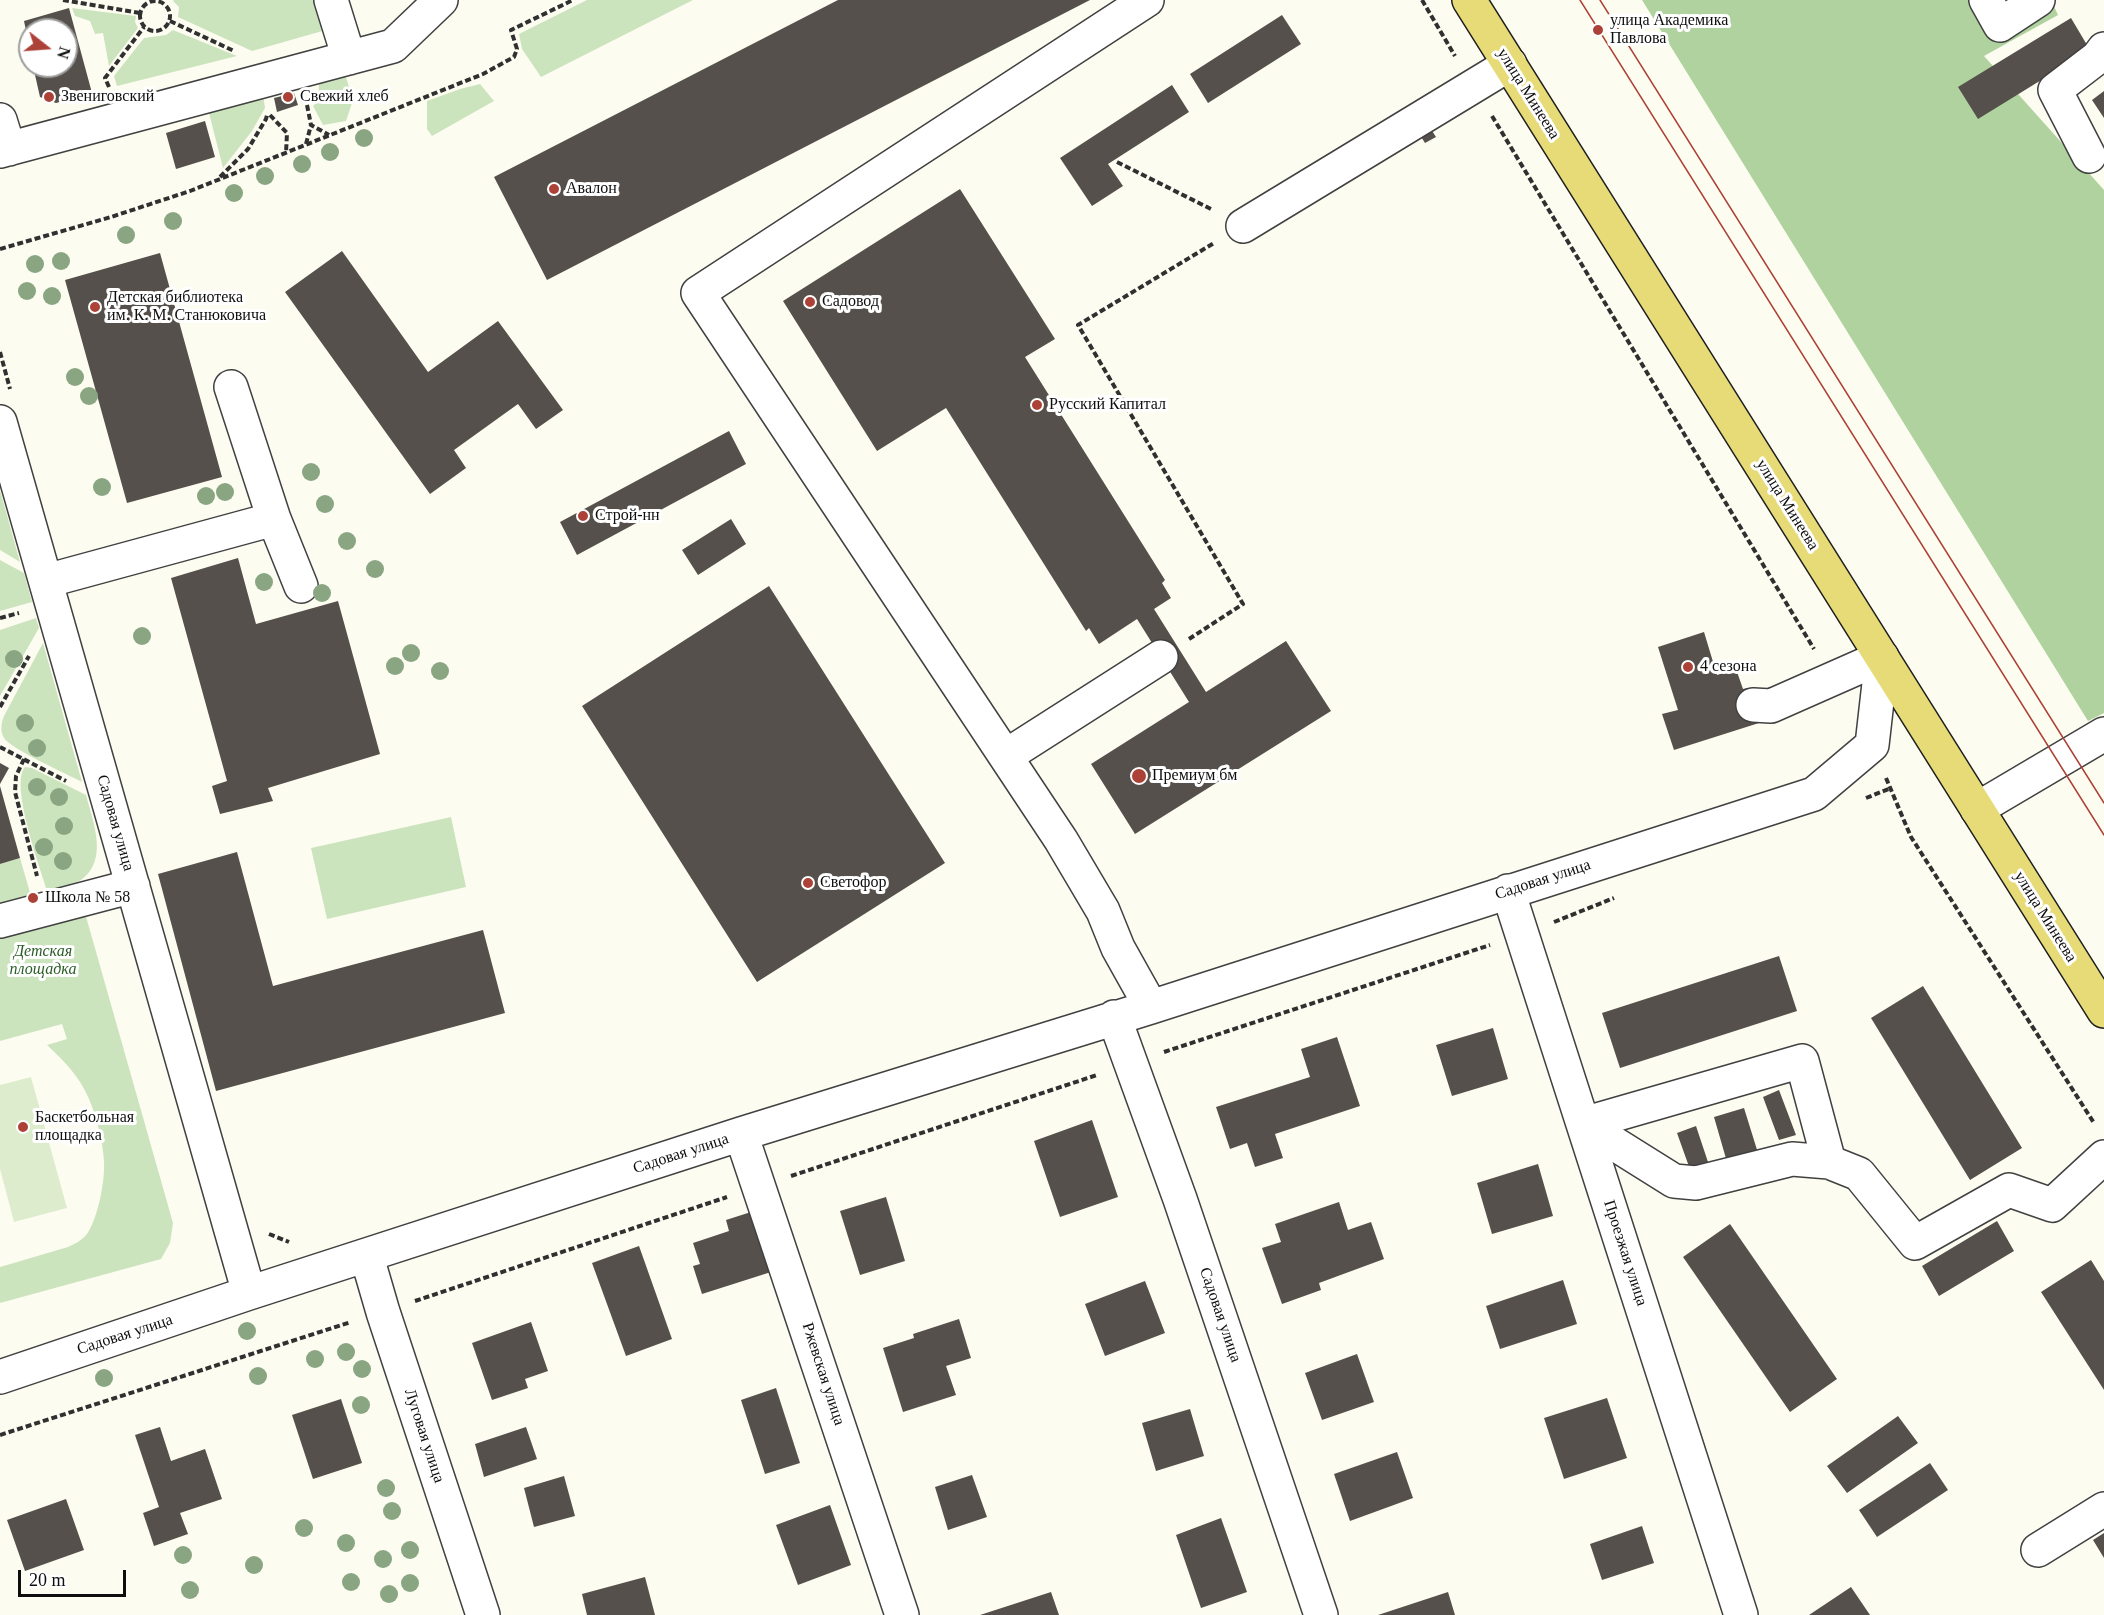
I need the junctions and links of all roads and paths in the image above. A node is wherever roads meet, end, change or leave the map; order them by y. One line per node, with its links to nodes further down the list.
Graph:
1 (63, 0): 11 (path)
2 (331, 0): 15 (street)
3 (441, 0): 15 (street)
4 (573, 0): 22 (path)
5 (1147, 0): 45 (street)
6 (1422, 0): 18 (path)
7 (1469, 0): 16 (main road, улица Минеева)
8 (1986, 0): 9 (street)
9 (2038, 0)
10 (166, 2): 11 (path); 12 (path)
11 (140, 13): 13 (path)
12 (170, 21): 13 (path); 17 (path)
13 (144, 27): 19 (path)
14 (2104, 49): 24 (street)
15 (349, 58): 17 (street)
16 (1510, 64): 18 (street); 38 (main road, улица Минеева)
17 (285, 75): 19 (street)
18 (1473, 85): 27 (street); 39 (path)
19 (121, 119): 21 (street)
20 (311, 125): 22 (path)
21 (3, 140)
22 (306, 145): 23 (path)
23 (286, 153): 26 (path); 26 (path)
24 (2089, 156)
25 (1117, 162): 27 (path)
26 (217, 180): 28 (path)
27 (1243, 226): 36 (path)
28 (0, 249)
29 (231, 387): 31 (street)
30 (0, 422): 32 (street, Садовая улица)
31 (274, 519): 32 (street); 33 (street)
32 (46, 581): 51 (street, Садовая улица)
33 (301, 586)
34 (20, 612): 35 (path)
35 (0, 618)
36 (1174, 649): 45 (street)
37 (32, 652): 41 (path)
38 (1882, 657): 39 (street); 43 (street); 50 (main road, улица Минеева)
39 (1832, 678): 40 (street)
40 (1753, 705)
41 (0, 707)
42 (2104, 734): 50 (street)
43 (1872, 745): 48 (path); 52 (street, Садовая улица)
44 (0, 747): 46 (path)
45 (1006, 756): 57 (street)
46 (24, 759): 47 (path); 54 (path)
47 (68, 782)
48 (1891, 788): 49 (path); 63 (path)
49 (1858, 801)
50 (1977, 809): 58 (main road, улица Минеева)
51 (133, 886): 54 (street); 66 (street, Садовая улица)
52 (1508, 891): 56 (street, Проезжая улица); 57 (street, Садовая улица)
53 (1620, 896): 56 (path)
54 (46, 908): 55 (street)
55 (0, 921)
56 (1522, 934): 60 (path); 61 (street, Проезжая улица)
57 (1151, 1006): 59 (street, Садовая улица)
58 (2104, 1011)
59 (1114, 1017): 60 (street, Садовая улица); 62 (street, Садовая улица)
60 (1130, 1064): 65 (path); 77 (street, Садовая улица)
61 (1583, 1124): 64 (street); 64 (street); 78 (street, Проезжая улица)
62 (741, 1134): 65 (street, Ржевская улица); 68 (street, Садовая улица)
63 (2101, 1143): 64 (street)
64 (1829, 1162)
65 (758, 1187): 70 (path); 76 (street, Ржевская улица)
66 (223, 1203): 67 (path); 69 (street, Садовая улица)
67 (296, 1243)
68 (367, 1257): 69 (street, Садовая улица); 70 (street, Луговая улица)
69 (249, 1293): 71 (street, Садовая улица)
70 (382, 1312): 72 (path); 75 (street, Луговая улица)
71 (0, 1377)
72 (0, 1435)
73 (2104, 1509): 74 (street)
74 (2038, 1550)
75 (483, 1615)
76 (902, 1615)
77 (1320, 1615)
78 (1741, 1615)

